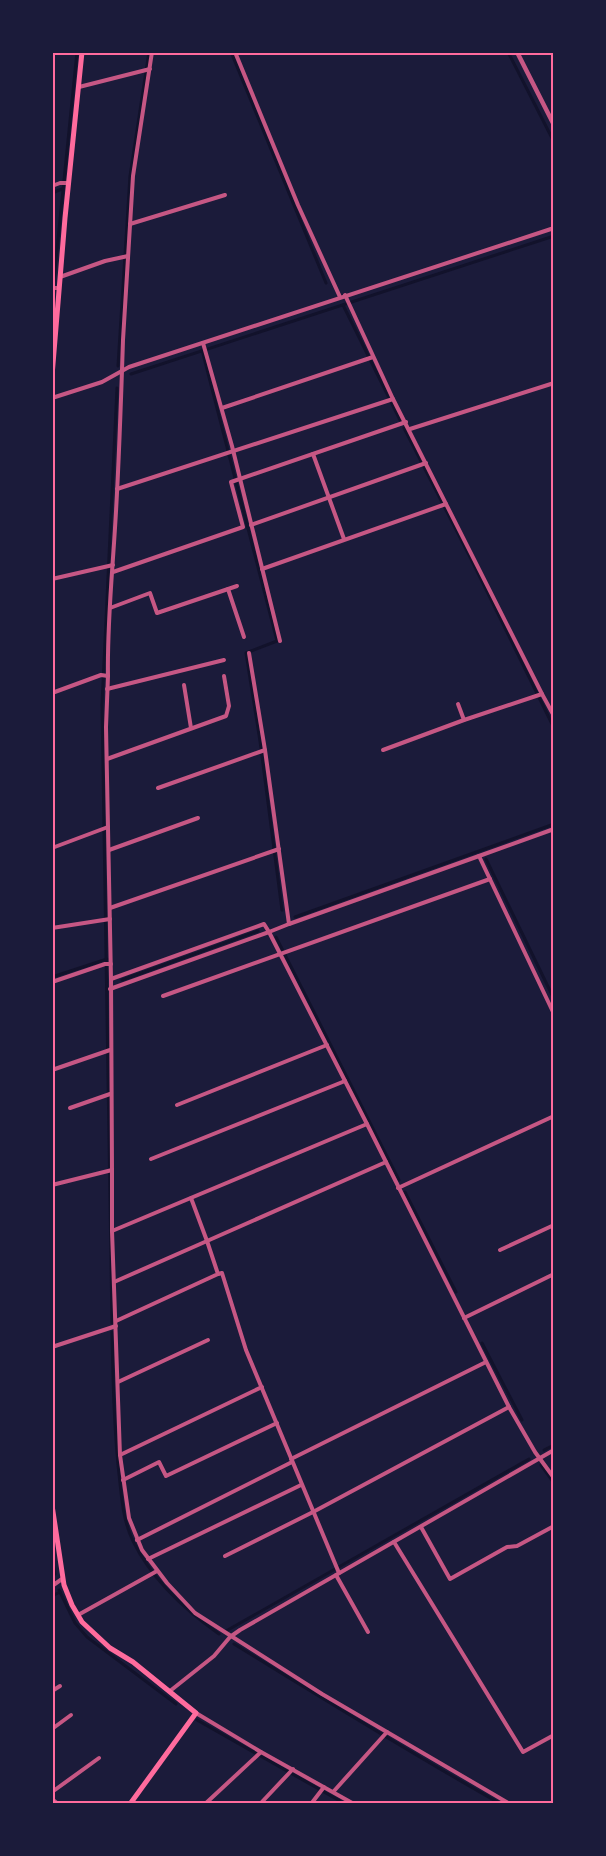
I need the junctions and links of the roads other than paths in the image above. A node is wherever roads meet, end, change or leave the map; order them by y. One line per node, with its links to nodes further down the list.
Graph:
1 (82, 52): 6 (main road)
2 (152, 52): 5 (street)
3 (235, 52): 17 (street)
4 (517, 52): 7 (street)
5 (147, 69): 6 (street); 11 (street)
6 (79, 87): 8 (main road)
7 (554, 126)
8 (64, 183): 9 (street); 14 (main road)
9 (52, 186)
10 (225, 195): 11 (street)
11 (130, 224): 13 (street)
12 (554, 228): 16 (street)
13 (126, 256): 14 (street); 20 (street)
14 (60, 277): 15 (main road)
15 (56, 288): 21 (main road)
16 (345, 295): 17 (street); 19 (street)
17 (340, 297): 18 (street)
18 (204, 348): 20 (street); 25 (street)
19 (370, 358): 24 (street); 25 (street)
20 (122, 372): 23 (street); 32 (street)
21 (52, 376)
22 (554, 383): 27 (street)
23 (52, 398)
24 (391, 400): 26 (street); 28 (street)
25 (222, 408): 28 (street)
26 (406, 422): 27 (street); 29 (street)
27 (410, 429): 30 (street)
28 (230, 453): 31 (street); 32 (street)
29 (313, 454): 31 (street); 33 (street)
30 (423, 464): 33 (street); 34 (street)
31 (237, 480): 35 (street); 39 (street)
32 (117, 489): 37 (street)
33 (329, 498): 35 (street); 36 (street)
34 (443, 505): 36 (street); 53 (street)
35 (250, 525): 38 (street)
36 (344, 539): 38 (street)
37 (110, 566): 39 (street); 40 (street)
38 (262, 569): 45 (street)
39 (112, 572): 43 (street)
40 (52, 579)
41 (237, 586): 42 (street)
42 (228, 589): 43 (street); 44 (street)
43 (110, 608): 48 (street)
44 (244, 637)
45 (280, 641)
46 (249, 653): 59 (street)
47 (224, 660): 51 (street)
48 (104, 675): 51 (street); 52 (street)
49 (224, 676): 57 (street)
50 (184, 685): 57 (street)
51 (107, 689): 60 (street)
52 (52, 693)
53 (539, 695): 55 (street); 56 (street)
54 (458, 704): 56 (street)
55 (554, 716)
56 (464, 720): 58 (street)
57 (191, 728): 60 (street)
58 (383, 750)
59 (262, 751): 61 (street); 67 (street)
60 (107, 759): 63 (street)
61 (158, 788)
62 (198, 818): 66 (street)
63 (106, 828): 65 (street); 66 (street)
64 (554, 829): 68 (street)
65 (52, 848)
66 (109, 850): 70 (street)
67 (276, 850): 70 (street); 72 (street)
68 (479, 856): 69 (street); 72 (street)
69 (490, 879): 75 (street); 81 (street)
70 (110, 908): 71 (street)
71 (107, 919): 73 (street); 76 (street)
72 (289, 924): 74 (street)
73 (52, 928)
74 (269, 932): 75 (street); 77 (street); 79 (street)
75 (284, 954): 80 (street); 82 (street)
76 (108, 964): 77 (street); 78 (street)
77 (111, 979): 79 (street)
78 (52, 982)
79 (110, 989): 83 (street)
80 (163, 996)
81 (554, 1014)
82 (327, 1046): 85 (street); 87 (street)
83 (108, 1050): 84 (street); 86 (street)
84 (52, 1070)
85 (345, 1081): 90 (street); 91 (street)
86 (108, 1094): 88 (street); 93 (street)
87 (177, 1105)
88 (70, 1108)
89 (554, 1116): 95 (street)
90 (367, 1124): 92 (street); 96 (street)
91 (151, 1159)
92 (386, 1162): 95 (street); 99 (street)
93 (110, 1170): 94 (street); 98 (street)
94 (52, 1185)
95 (398, 1188): 104 (street)
96 (191, 1198): 98 (street); 99 (street)
97 (554, 1225): 100 (street)
98 (112, 1231): 103 (street)
99 (207, 1241): 101 (street); 103 (street)
100 (500, 1250)
101 (218, 1274): 105 (street); 110 (street)
102 (554, 1274): 104 (street)
103 (114, 1281): 105 (street)
104 (464, 1318): 108 (street)
105 (116, 1323): 107 (street); 109 (street)
106 (208, 1340): 109 (street)
107 (52, 1347)
108 (486, 1362): 111 (street); 116 (street)
109 (118, 1382): 114 (street)
110 (262, 1387): 112 (street); 114 (street)
111 (509, 1407): 115 (street); 121 (street)
112 (277, 1423): 116 (street); 118 (street)
113 (554, 1450): 115 (street)
114 (120, 1455): 118 (street)
115 (540, 1458): 117 (street); 123 (street)
116 (292, 1461): 119 (street); 124 (street)
117 (554, 1478)
118 (123, 1480): 124 (street)
119 (301, 1485): 121 (street); 127 (street)
120 (52, 1505): 130 (main road)
121 (313, 1512): 126 (street); 128 (street)
122 (554, 1526): 123 (street)
123 (421, 1527): 125 (street)
124 (137, 1540): 127 (street)
125 (394, 1542): 128 (street); 142 (street)
126 (225, 1556)
127 (148, 1559): 129 (street)
128 (337, 1571): 133 (street); 134 (street)
129 (154, 1572): 132 (street); 134 (street)
130 (62, 1580): 131 (street); 132 (main road)
131 (52, 1586)
132 (78, 1615): 137 (main road)
133 (368, 1632)
134 (230, 1637): 137 (street); 141 (street)
135 (60, 1686): 136 (street)
136 (52, 1691)
137 (169, 1692): 138 (main road)
138 (196, 1713): 143 (street); 151 (main road)
139 (71, 1715): 140 (street)
140 (52, 1729)
141 (386, 1734): 147 (street); 156 (street)
142 (554, 1735)
143 (259, 1755): 145 (street); 152 (street)
144 (99, 1758): 148 (street)
145 (291, 1772): 146 (street); 153 (street)
146 (323, 1789): 147 (street); 154 (street)
147 (334, 1791): 155 (street)
148 (52, 1792)
149 (52, 1799): 150 (street)
150 (58, 1803)
151 (130, 1803)
152 (205, 1803)
153 (260, 1803)
154 (311, 1803)
155 (354, 1803)
156 (510, 1803)

